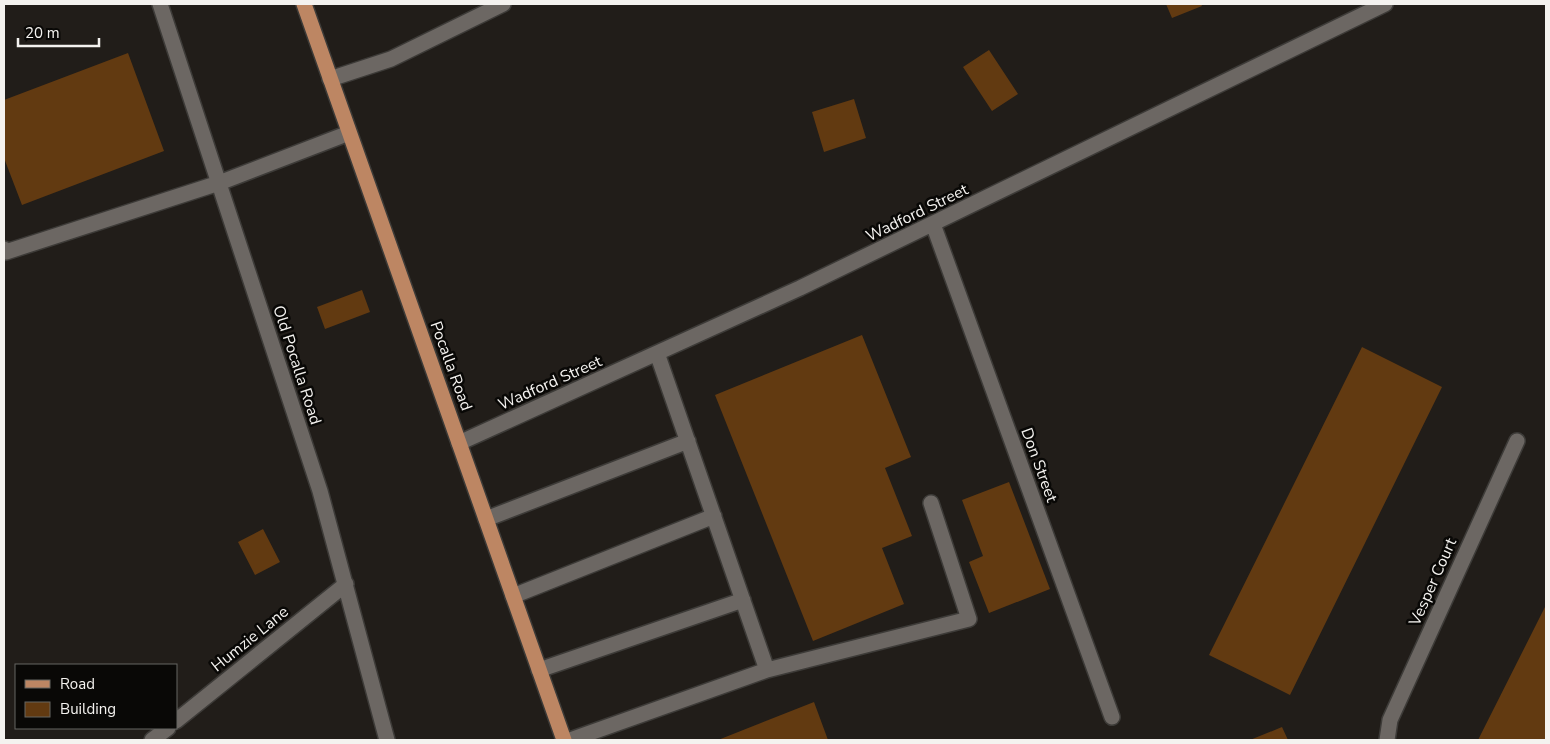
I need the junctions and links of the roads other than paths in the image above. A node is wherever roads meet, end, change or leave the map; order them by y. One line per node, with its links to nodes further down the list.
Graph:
1 (160, 4): 7 (street, Old Pocalla Road)
2 (304, 4): 5 (main road, Pocalla Road)
3 (503, 4): 5 (street)
4 (1385, 4): 8 (street, Wadford Street)
5 (330, 79): 6 (main road, Pocalla Road)
6 (349, 133): 7 (street); 13 (main road, Pocalla Road)
7 (219, 183): 9 (street); 17 (street, Old Pocalla Road)
8 (933, 224): 10 (street, Wadford Street); 22 (street, Don Street)
9 (4, 248)
10 (658, 353): 11 (street); 13 (street, Wadford Street)
11 (688, 441): 15 (street); 16 (street)
12 (1517, 441): 29 (street, Vesper Court)
13 (459, 443): 16 (main road, Pocalla Road)
14 (931, 503): 21 (street)
15 (714, 516): 18 (street); 19 (street)
16 (486, 519): 18 (main road, Pocalla Road)
17 (346, 584): 23 (street, Humzie Lane); 26 (street, Old Pocalla Road)
18 (513, 596): 20 (main road, Pocalla Road)
19 (743, 600): 20 (street); 21 (street)
20 (539, 670): 27 (main road, Pocalla Road)
21 (767, 670): 28 (street)
22 (1112, 717)
23 (178, 719)
24 (167, 729): 25 (street)
25 (152, 740)
26 (387, 740)
27 (564, 740)
28 (570, 740)
29 (1387, 740)

